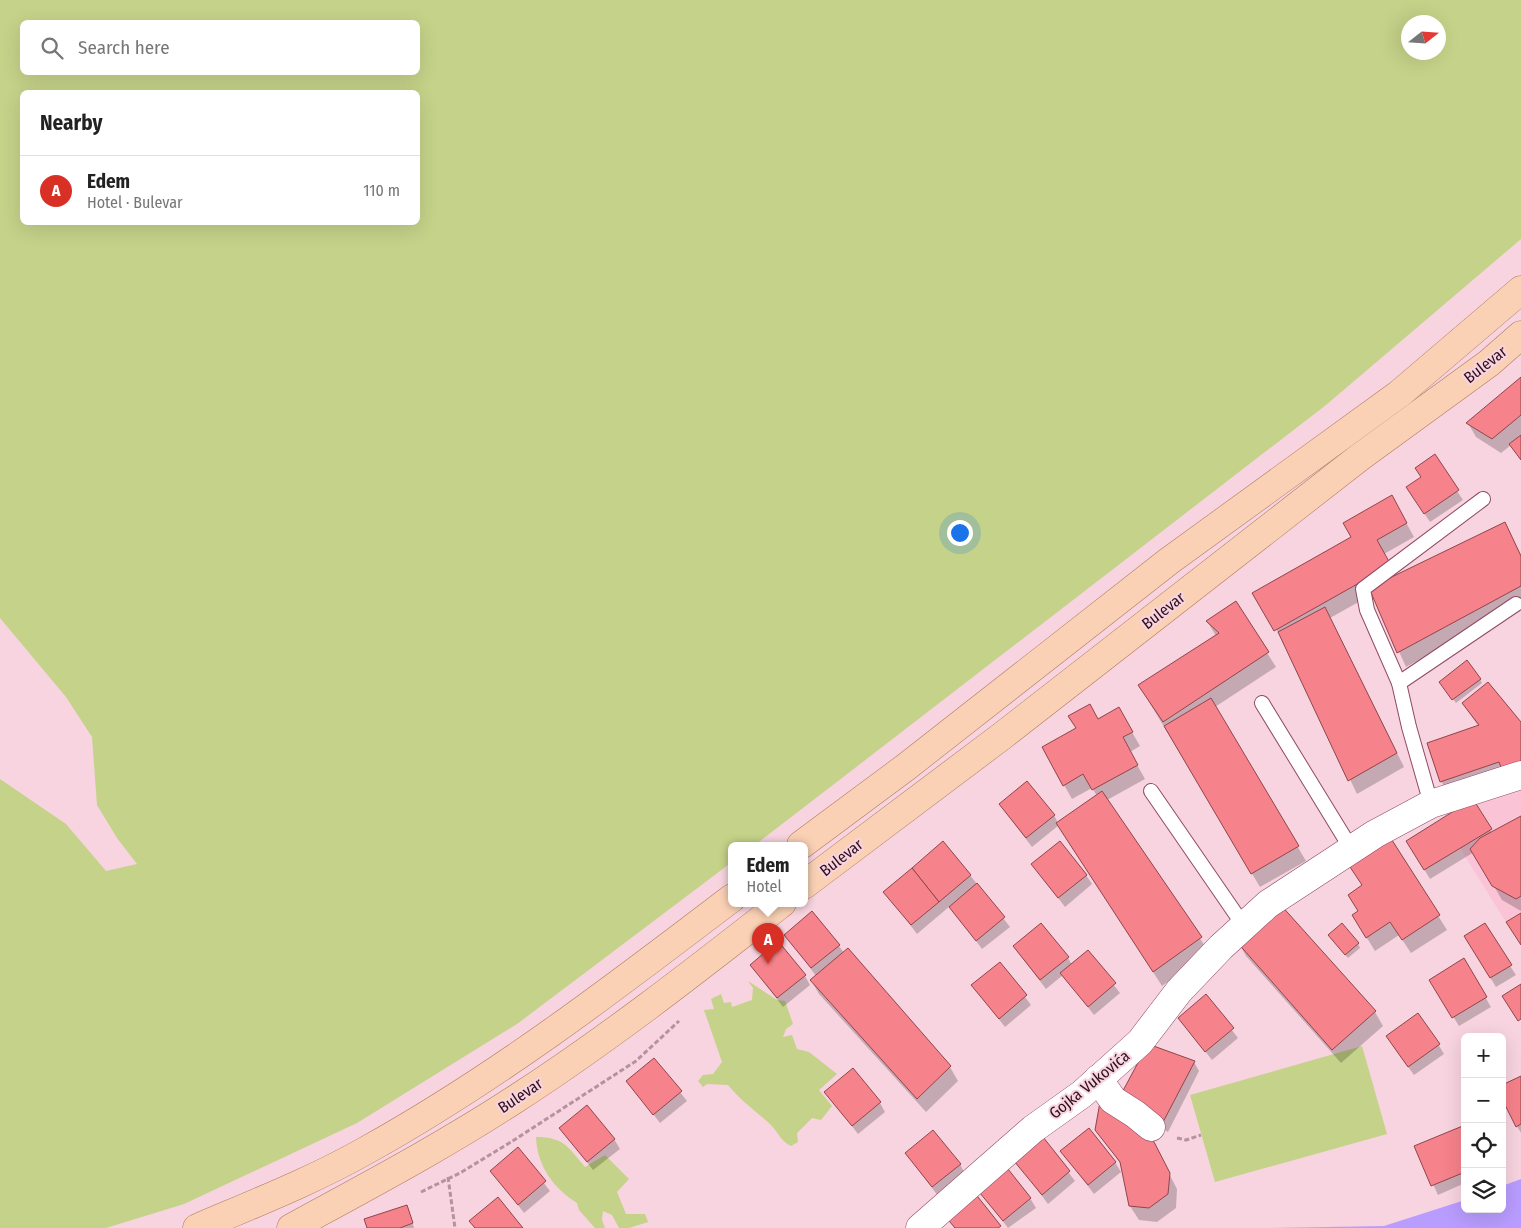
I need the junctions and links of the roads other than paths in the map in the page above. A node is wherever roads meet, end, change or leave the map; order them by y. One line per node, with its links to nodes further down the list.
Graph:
1 (1521, 290): 10 (main road)
2 (1521, 335): 12 (main road, Bulevar)
3 (1483, 499): 5 (lane)
4 (1516, 604): 5 (lane)
5 (1399, 683): 9 (lane)
6 (1262, 703): 11 (lane)
7 (1521, 776): 9 (street, Gojka Vukovića)
8 (1151, 791): 15 (lane)
9 (1431, 804): 11 (street, Gojka Vukovića)
10 (805, 842)
11 (1352, 850): 15 (street, Gojka Vukovića)
12 (808, 883)
13 (728, 901): 18 (main road)
14 (777, 907): 19 (main road, Bulevar)
15 (1244, 926): 16 (street, Gojka Vukovića)
16 (1098, 1079): 17 (street); 20 (street, Gojka Vukovića)
17 (1152, 1127)
18 (197, 1228)
19 (291, 1228)
20 (920, 1228)

